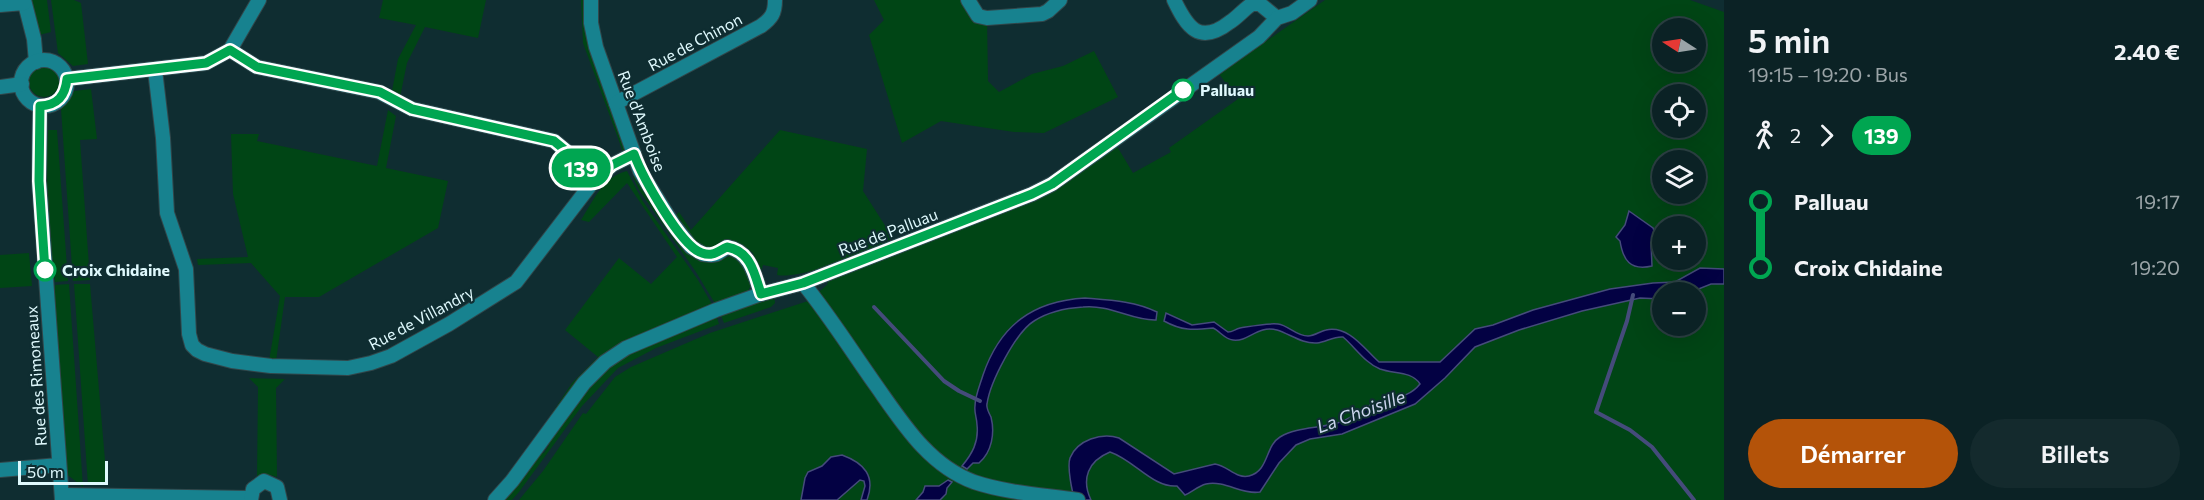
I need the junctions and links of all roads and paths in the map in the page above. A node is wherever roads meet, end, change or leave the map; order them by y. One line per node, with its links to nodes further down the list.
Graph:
1 (259, 0): 11 (street)
2 (591, 0): 17 (street, Rue d'Amboise)
3 (775, 0): 17 (street, Rue de Chinon)
4 (968, 0): 5 (street)
5 (1060, 0)
6 (1174, 0): 10 (street)
7 (1310, 0): 10 (street, Rue de Palluau)
8 (24, 2): 9 (street); 12 (street)
9 (0, 5)
10 (1277, 18): 21 (street, Rue de Palluau)
11 (230, 50): 13 (street); 20 (street)
12 (36, 62): 14 (street); 15 (street)
13 (155, 70): 14 (street); 20 (street, Rue de Villandry)
14 (67, 79): 18 (street)
15 (22, 84): 16 (street); 18 (street)
16 (0, 87)
17 (616, 103): 19 (street, Rue d'Amboise)
18 (40, 106): 23 (street, Rue des Rimoneaux)
19 (634, 154): 20 (street, Rue de Villandry); 22 (street, Rue d'Amboise)
20 (592, 183)
21 (803, 283): 22 (street, Rue de Palluau); 29 (street)
22 (761, 294): 28 (street, Rue de Palluau)
23 (59, 465): 24 (street); 25 (street, Rue des Rimoneaux)
24 (0, 470)
25 (62, 497): 26 (street)
26 (251, 499): 27 (street)
27 (280, 500)
28 (495, 500)
29 (1077, 500)

